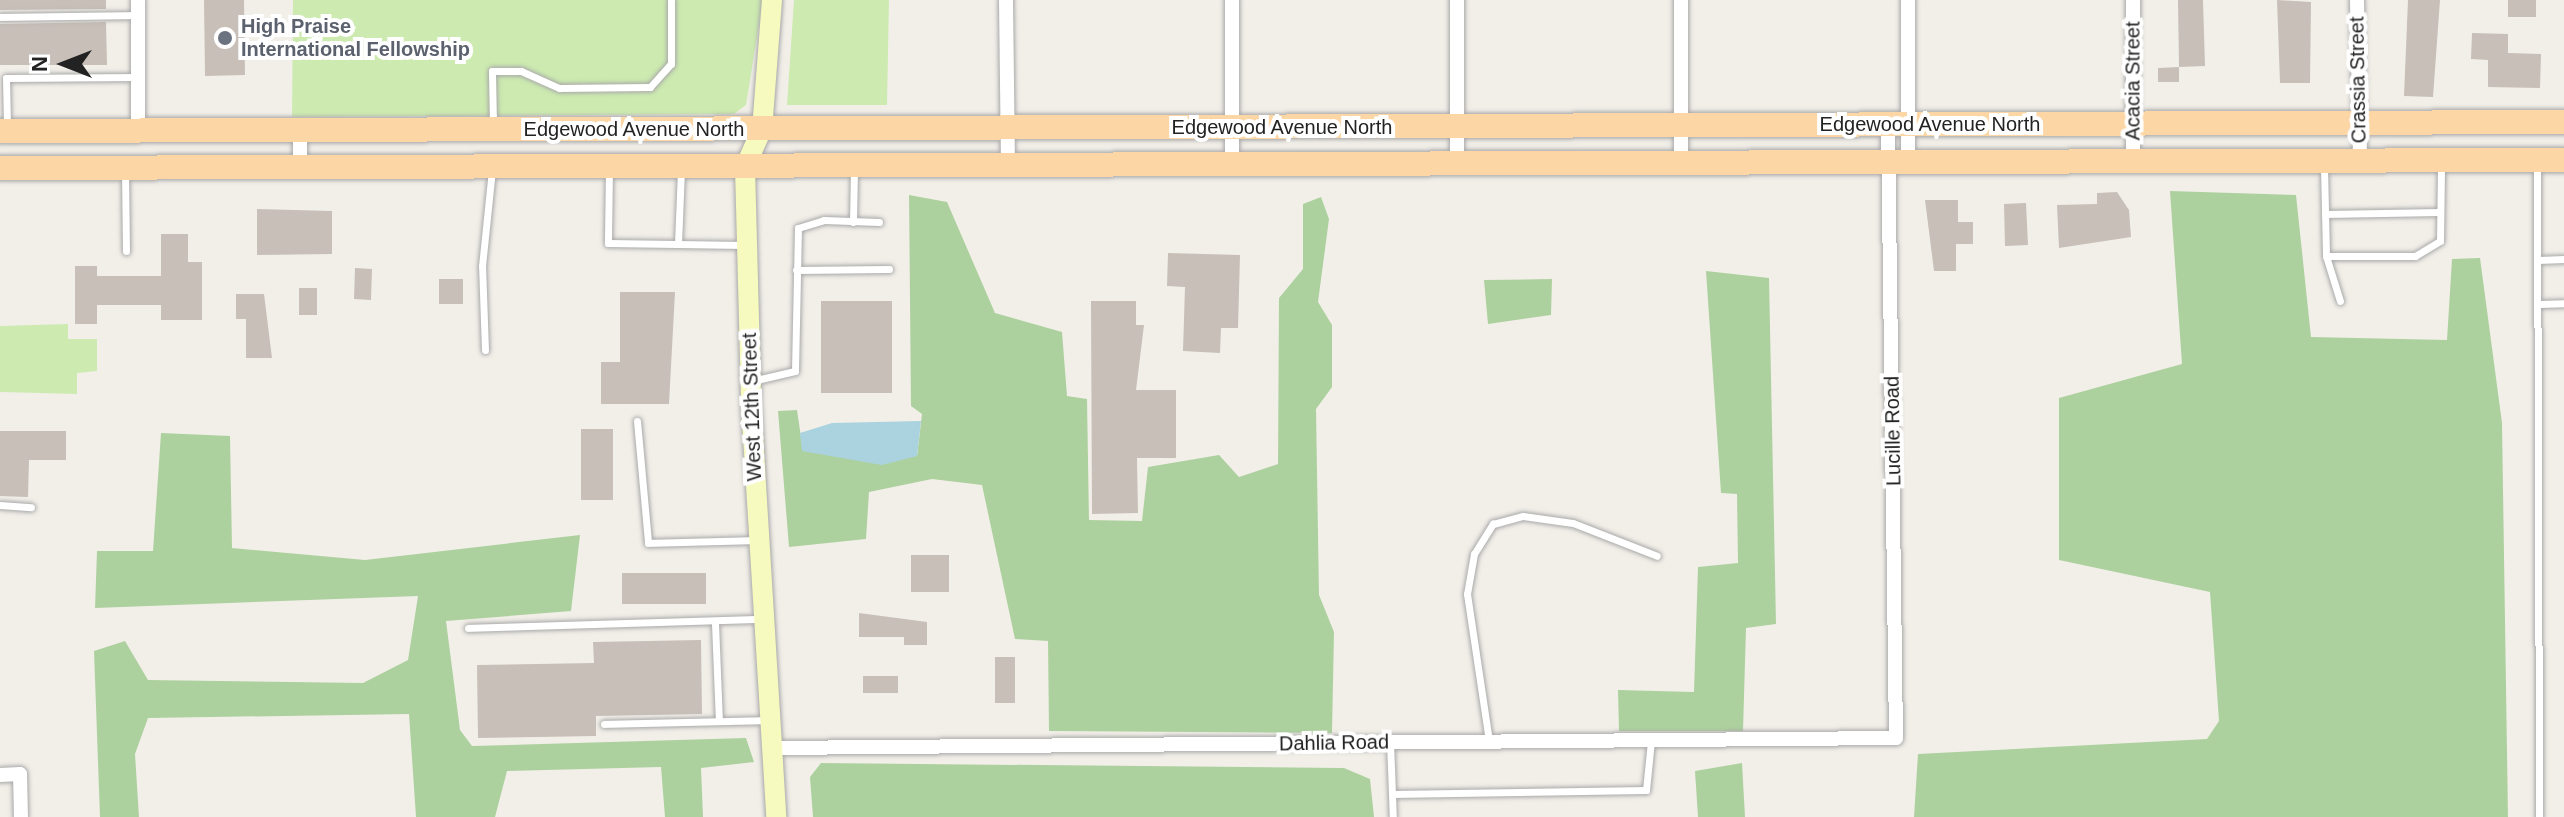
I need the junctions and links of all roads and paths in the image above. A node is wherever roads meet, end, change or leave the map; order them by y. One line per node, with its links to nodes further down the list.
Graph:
1 (671, 0): 23 (lane)
2 (772, 0): 21 (street, West 12th Street)
3 (1006, 0): 20 (street)
4 (1232, 0): 19 (street)
5 (1457, 0): 18 (street)
6 (1681, 0): 16 (street)
7 (1908, 0): 17 (street)
8 (2133, 0): 15 (street, Acacia Street)
9 (2357, 0): 14 (street, Crassia Street)
10 (138, 7): 11 (lane); 12 (street)
11 (0, 17)
12 (138, 77): 24 (lane); 25 (street)
13 (2564, 122): 14 (main road, Edgewood Avenue North)
14 (2359, 123): 15 (main road, Edgewood Avenue North); 26 (street, Crassia Street)
15 (2133, 124): 17 (main road, Edgewood Avenue North); 30 (street, Acacia Street)
16 (1681, 125): 17 (main road, Edgewood Avenue North); 18 (main road, Edgewood Avenue North); 33 (street)
17 (1898, 125): 32 (street, Lucille Road); 32 (street)
18 (1457, 126): 19 (main road, Edgewood Avenue North); 34 (street)
19 (1232, 127): 20 (main road, Edgewood Avenue North); 35 (street)
20 (1007, 128): 21 (main road, Edgewood Avenue North); 37 (street)
21 (762, 129): 23 (main road, Edgewood Avenue North); 41 (street, West 12th Street)
22 (300, 130): 23 (main road, Edgewood Avenue North); 25 (main road, Edgewood Avenue North); 44 (street)
23 (493, 130)
24 (3, 131): 25 (main road, Edgewood Avenue North)
25 (138, 131)
26 (2360, 160): 27 (main road, Edgewood Avenue North); 31 (main road, Edgewood Avenue North)
27 (2441, 160): 28 (main road, Edgewood Avenue North); 45 (lane)
28 (2537, 160): 29 (main road, Edgewood Avenue North); 54 (lane)
29 (2564, 160)
30 (2133, 161): 31 (main road, Edgewood Avenue North); 32 (main road, Edgewood Avenue North)
31 (2324, 161): 46 (lane)
32 (1898, 162): 33 (main road, Edgewood Avenue North); 73 (street, Lucille Road)
33 (1681, 163): 34 (main road, Edgewood Avenue North)
34 (1457, 164): 35 (main road, Edgewood Avenue North)
35 (1232, 165): 37 (main road, Edgewood Avenue North)
36 (854, 166): 37 (main road, Edgewood Avenue North); 41 (main road, Edgewood Avenue North); 47 (lane)
37 (1008, 166)
38 (492, 167): 39 (main road, Edgewood Avenue North); 44 (main road, Edgewood Avenue North); 60 (lane)
39 (609, 167): 40 (main road, Edgewood Avenue North); 49 (lane)
40 (681, 167): 41 (main road, Edgewood Avenue North); 49 (lane)
41 (745, 167): 50 (street, West 12th Street)
42 (0, 168): 43 (main road, Edgewood Avenue North)
43 (125, 168): 44 (main road, Edgewood Avenue North); 51 (lane)
44 (300, 168)
45 (2440, 212): 46 (lane); 52 (lane)
46 (2325, 214): 52 (lane)
47 (853, 222): 48 (lane); 56 (lane)
48 (879, 222)
49 (678, 244): 50 (lane)
50 (747, 245): 61 (street, West 12th Street)
51 (126, 251)
52 (2326, 256): 57 (lane)
53 (2564, 259): 54 (lane)
54 (2538, 260): 59 (lane)
55 (889, 269): 56 (lane)
56 (796, 270): 61 (lane)
57 (2340, 301)
58 (2564, 303): 59 (lane)
59 (2539, 304): 83 (lane)
60 (485, 350)
61 (750, 381): 65 (street, West 12th Street)
62 (637, 421): 65 (lane)
63 (0, 505): 64 (lane)
64 (31, 507)
65 (757, 540): 67 (street, West 12th Street)
66 (1657, 556): 75 (lane)
67 (763, 618): 68 (lane); 70 (street, West 12th Street)
68 (715, 623): 69 (lane); 71 (lane)
69 (468, 628)
70 (770, 720): 71 (lane); 77 (street, West 12th Street)
71 (719, 721): 72 (lane)
72 (604, 724)
73 (1896, 738): 74 (street, Dahlia Road)
74 (1651, 740): 75 (street, Dahlia Road); 79 (lane)
75 (1489, 741): 76 (street, Dahlia Road)
76 (1390, 742): 77 (street, Dahlia Road); 79 (lane)
77 (772, 748): 81 (street, West 12th Street)
78 (0, 775): 80 (street)
79 (1392, 794): 82 (lane)
80 (21, 817)
81 (776, 817)
82 (1393, 817)
83 (2539, 817)

